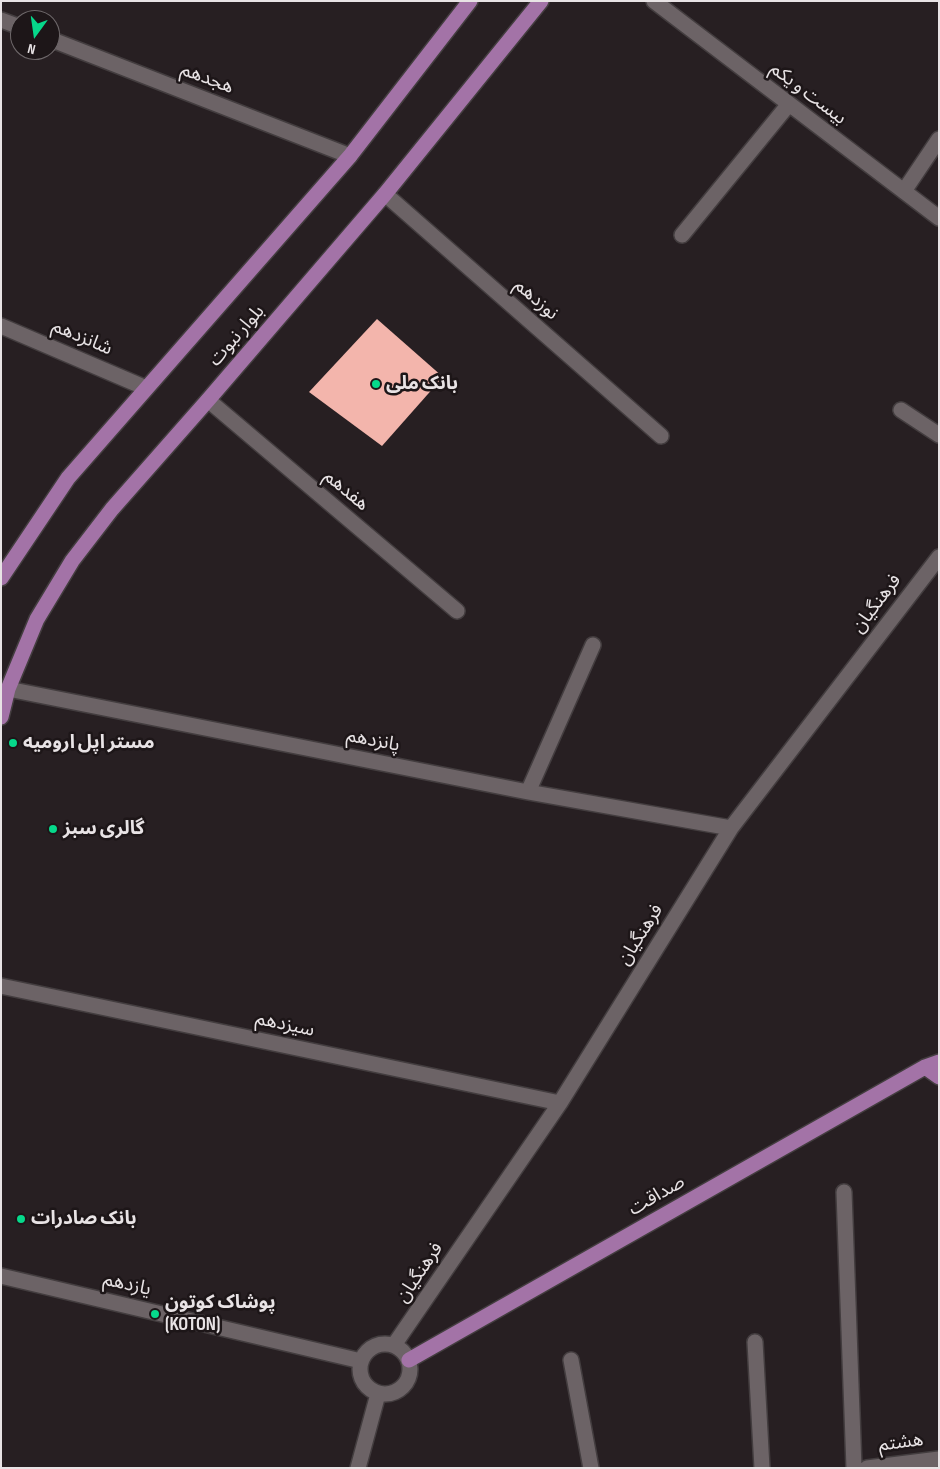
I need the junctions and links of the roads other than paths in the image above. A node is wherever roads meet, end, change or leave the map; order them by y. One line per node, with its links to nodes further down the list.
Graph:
1 (470, 1): 7 (main road, بلوار نبوت)
2 (541, 1): 9 (main road, بلوار نبوت)
3 (654, 1): 5 (street, بیست و یکم)
4 (60, 43): 7 (street, هجدهم)
5 (789, 104): 8 (street, بیست و یکم); 11 (street)
6 (939, 139): 8 (street)
7 (350, 156): 13 (main road, بلوار نبوت)
8 (904, 191): 10 (street, بیست و یکم)
9 (385, 194): 14 (main road, بلوار نبوت); 17 (street, نوزدهم)
10 (939, 218)
11 (682, 235)
12 (1, 326): 13 (street, شانزدهم)
13 (146, 388): 19 (main road, بلوار نبوت)
14 (208, 400): 21 (street, هفدهم); 23 (main road, بلوار نبوت)
15 (901, 410): 16 (street)
16 (939, 435)
17 (661, 436)
18 (936, 560): 20 (street); 26 (street, فرهنگیان)
19 (1, 578)
20 (939, 580)
21 (457, 611)
22 (592, 645): 25 (street)
23 (8, 689): 24 (main road, بلوار نبوت); 25 (street, پانزدهم)
24 (1, 717)
25 (528, 792): 26 (street, پانزدهم)
26 (731, 828): 31 (street, فرهنگیان)
27 (1, 986): 31 (street, سیزدهم)
28 (939, 1048): 29 (main road, صداقت)
29 (932, 1064): 30 (main road); 36 (main road, صداقت)
30 (939, 1077)
31 (560, 1103): 35 (street, فرهنگیان)
32 (844, 1192): 44 (street)
33 (1, 1276): 38 (street, یازدهم)
34 (755, 1342): 43 (street)
35 (394, 1346): 36 (street); 38 (street)
36 (409, 1360): 39 (street)
37 (571, 1360): 42 (street)
38 (360, 1361): 39 (street)
39 (378, 1394): 41 (street)
40 (939, 1458): 45 (street, هشتم)
41 (358, 1468)
42 (592, 1468)
43 (762, 1468)
44 (854, 1468)
45 (867, 1468)

